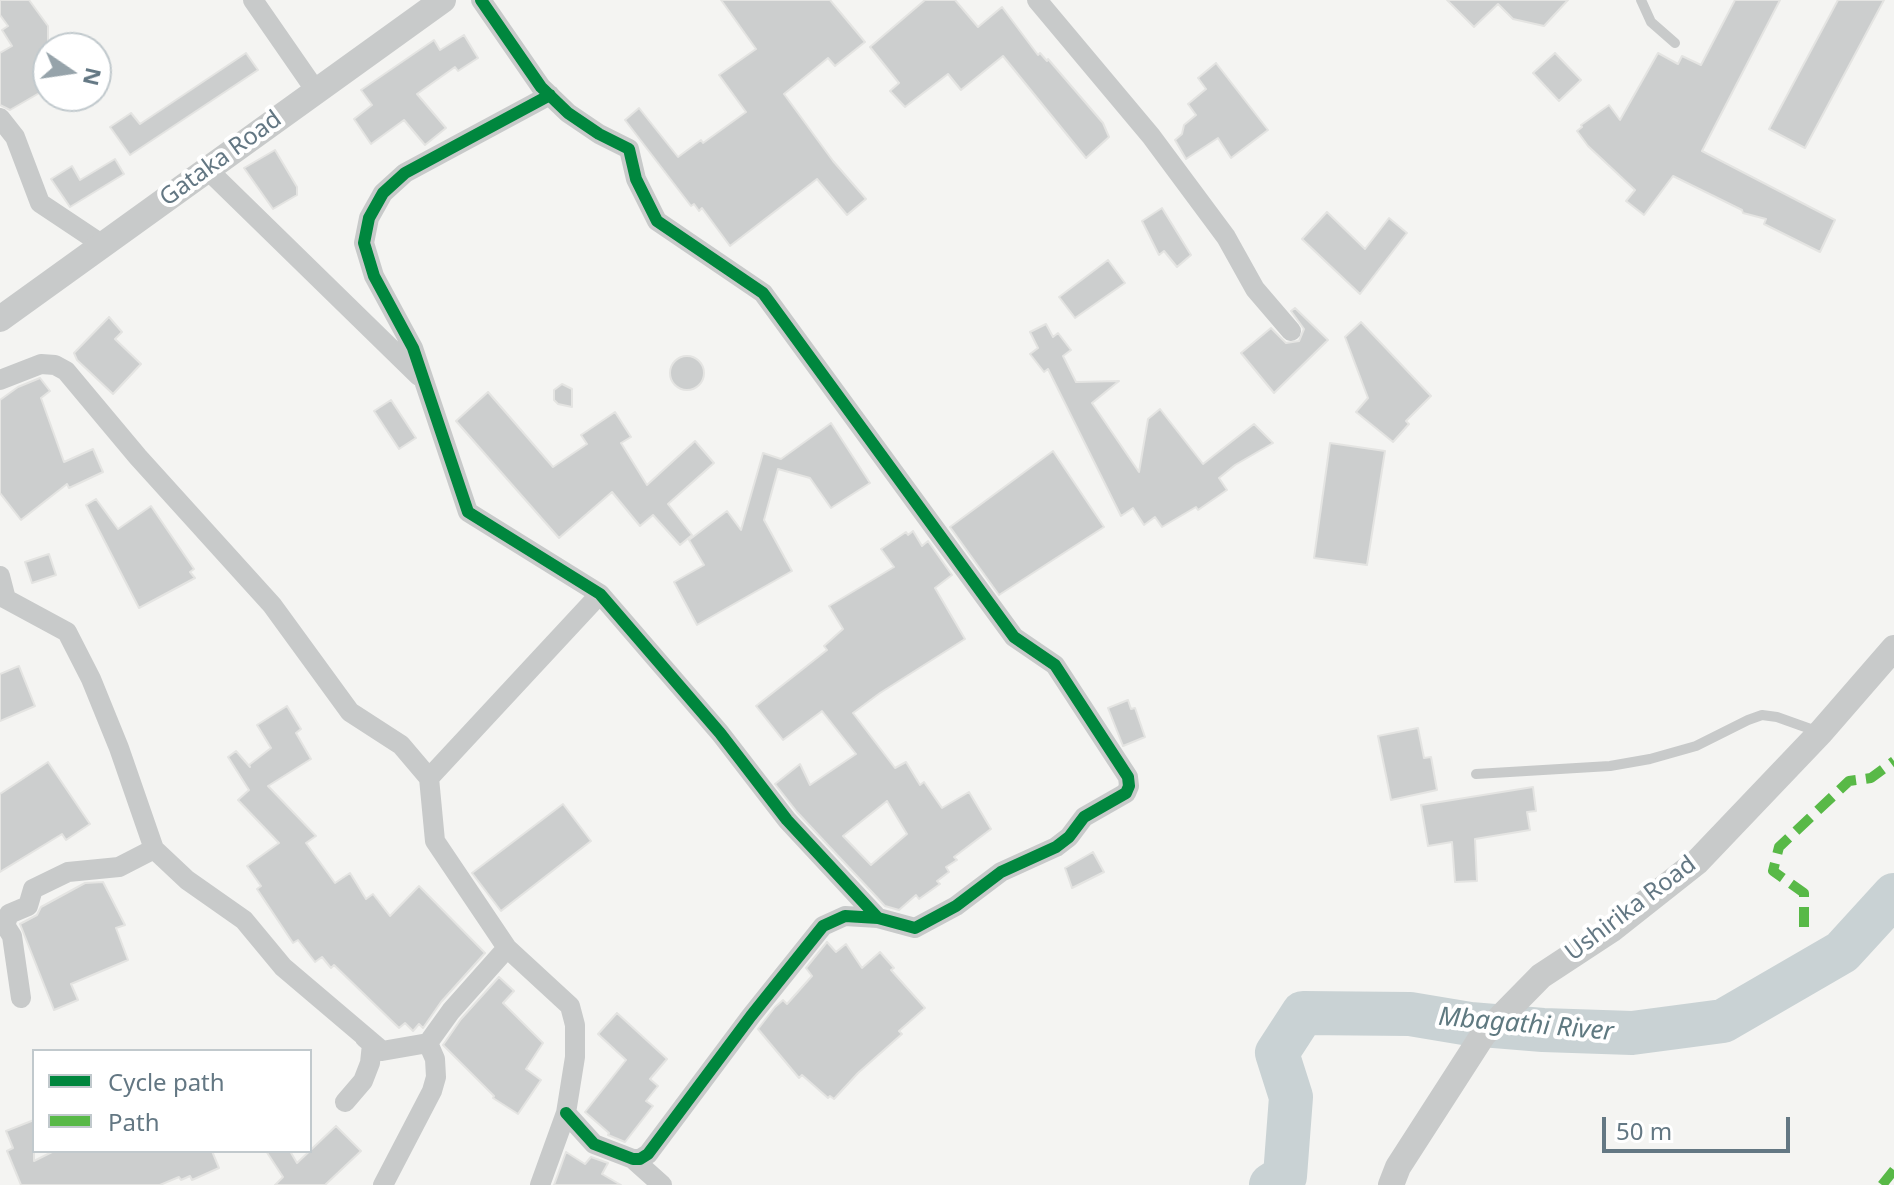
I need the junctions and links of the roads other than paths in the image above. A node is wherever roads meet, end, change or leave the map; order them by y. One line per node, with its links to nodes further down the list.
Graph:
1 (253, 0): 7 (street)
2 (443, 0): 7 (street, Gataka Road)
3 (481, 0): 8 (street)
4 (1037, 0): 13 (street)
5 (1641, 0): 6 (lane)
6 (1675, 43)
7 (316, 91): 10 (street, Gataka Road)
8 (550, 95): 15 (street); 23 (street)
9 (0, 118): 11 (street)
10 (207, 169): 11 (street, Gataka Road); 15 (street)
11 (103, 245): 12 (street, Gataka Road)
12 (0, 319)
13 (1291, 331)
14 (0, 380): 21 (street)
15 (424, 381): 17 (street)
16 (0, 576): 22 (street)
17 (600, 594): 21 (street); 23 (street)
18 (1894, 648): 19 (street, Ushirika Road)
19 (1821, 732): 20 (lane); 34 (street, Ushirika Road)
20 (1476, 774)
21 (429, 778): 24 (street)
22 (154, 849): 25 (street); 26 (street)
23 (878, 918): 30 (street)
24 (507, 948): 27 (street); 29 (street)
25 (21, 998)
26 (329, 1006): 27 (street); 28 (street)
27 (428, 1043): 31 (street)
28 (345, 1102)
29 (566, 1113): 30 (street); 32 (street)
30 (633, 1159): 33 (street)
31 (383, 1185)
32 (540, 1185)
33 (662, 1185)
34 (1391, 1185)

